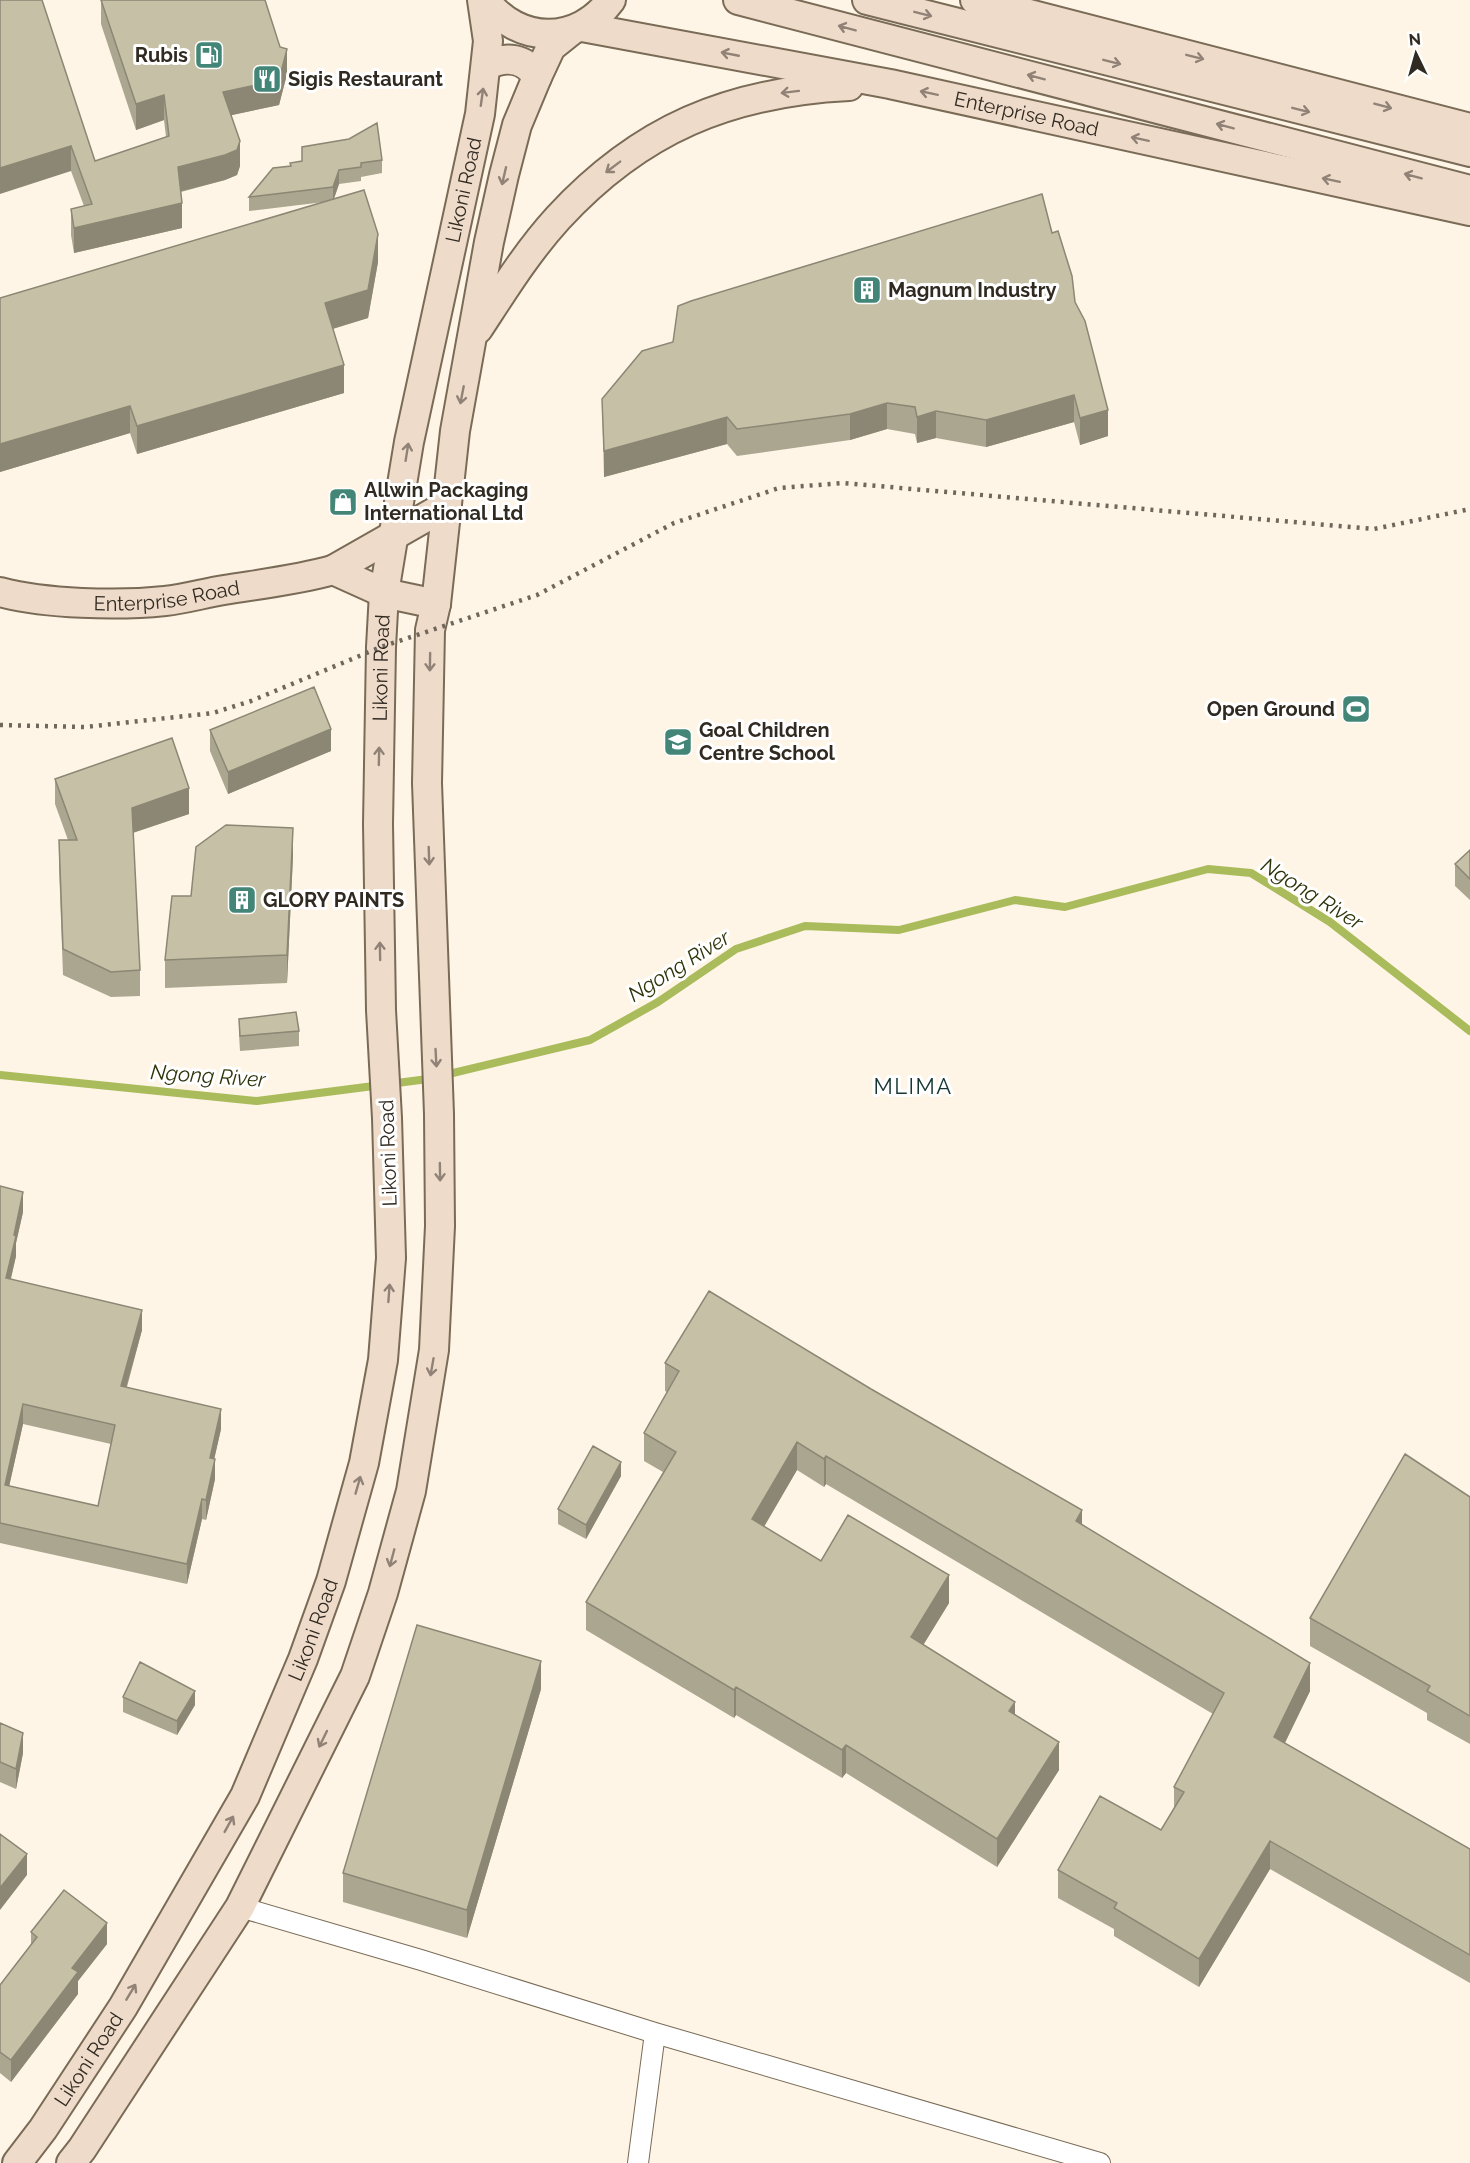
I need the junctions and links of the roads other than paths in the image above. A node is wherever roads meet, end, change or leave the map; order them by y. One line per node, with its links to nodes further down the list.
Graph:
1 (484, 0): 6 (main road, Enterprise Road); 7 (main road, Likoni Road)
2 (611, 0): 6 (main road, Likoni Road)
3 (738, 0): 12 (main road, one-way to 3)
4 (867, 0): 11 (main road, one-way to 11)
5 (975, 0): 10 (main road, one-way to 10)
6 (577, 29): 8 (main road, Likoni Road); 9 (main road, Enterprise Road, one-way to 6)
7 (487, 65): 8 (main road); 16 (main road, Likoni Road, one-way to 7)
8 (537, 77): 14 (main road, Likoni Road, one-way to 14)
9 (891, 84): 13 (main road, Enterprise Road, one-way to 9); 14 (main road, one-way to 14)
10 (1470, 128)
11 (1470, 152)
12 (1470, 190)
13 (1470, 211)
14 (472, 338): 15 (main road, Likoni Road, one-way to 15)
15 (447, 505): 16 (main road, Enterprise Road); 20 (main road, Likoni Road)
16 (393, 538): 17 (main road, Enterprise Road); 19 (main road, Likoni Road)
17 (333, 570): 18 (main road, Enterprise Road); 19 (main road)
18 (0, 592)
19 (384, 593): 20 (main road); 23 (main road, Likoni Road, one-way to 19)
20 (436, 604): 21 (main road, Likoni Road, one-way to 21)
21 (240, 1907): 22 (street); 24 (main road, Likoni Road)
22 (655, 2033): 25 (street); 26 (street)
23 (17, 2163)
24 (71, 2163)
25 (638, 2163)
26 (1100, 2163)

